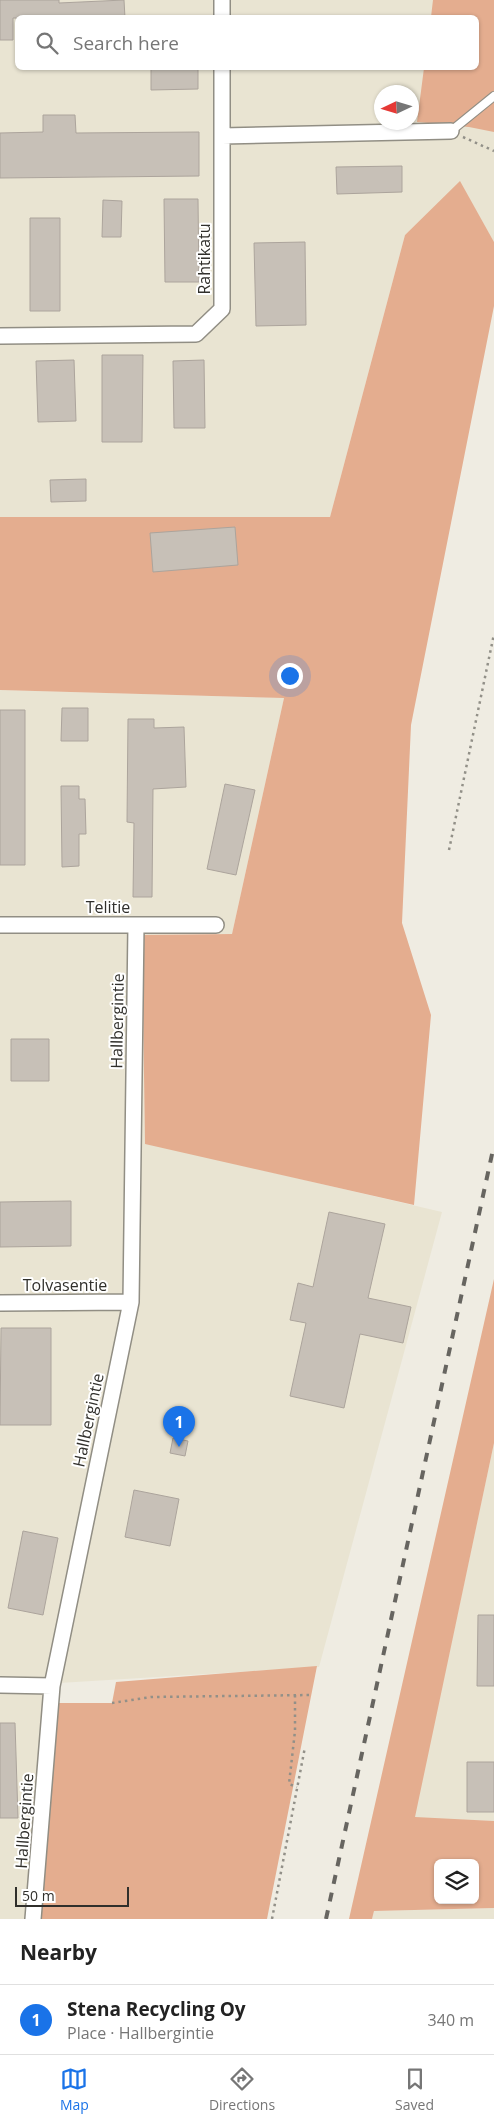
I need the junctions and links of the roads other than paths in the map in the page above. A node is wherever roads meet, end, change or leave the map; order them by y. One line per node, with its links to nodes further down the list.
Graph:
1 (222, 0): 2 (street)
2 (222, 15)
3 (222, 70): 6 (street, Rahtikatu)
4 (494, 96): 5 (lane)
5 (451, 131): 6 (street)
6 (222, 136): 7 (street, Rahtikatu)
7 (0, 336)
8 (0, 925): 9 (street, Telitie)
9 (136, 925): 10 (street, Telitie); 11 (street, Hallbergintie)
10 (216, 925)
11 (130, 1302): 12 (street, Tolvasentie); 14 (street, Hallbergintie)
12 (0, 1303)
13 (0, 1686): 14 (street)
14 (52, 1686): 15 (street, Hallbergintie)
15 (33, 1919)

